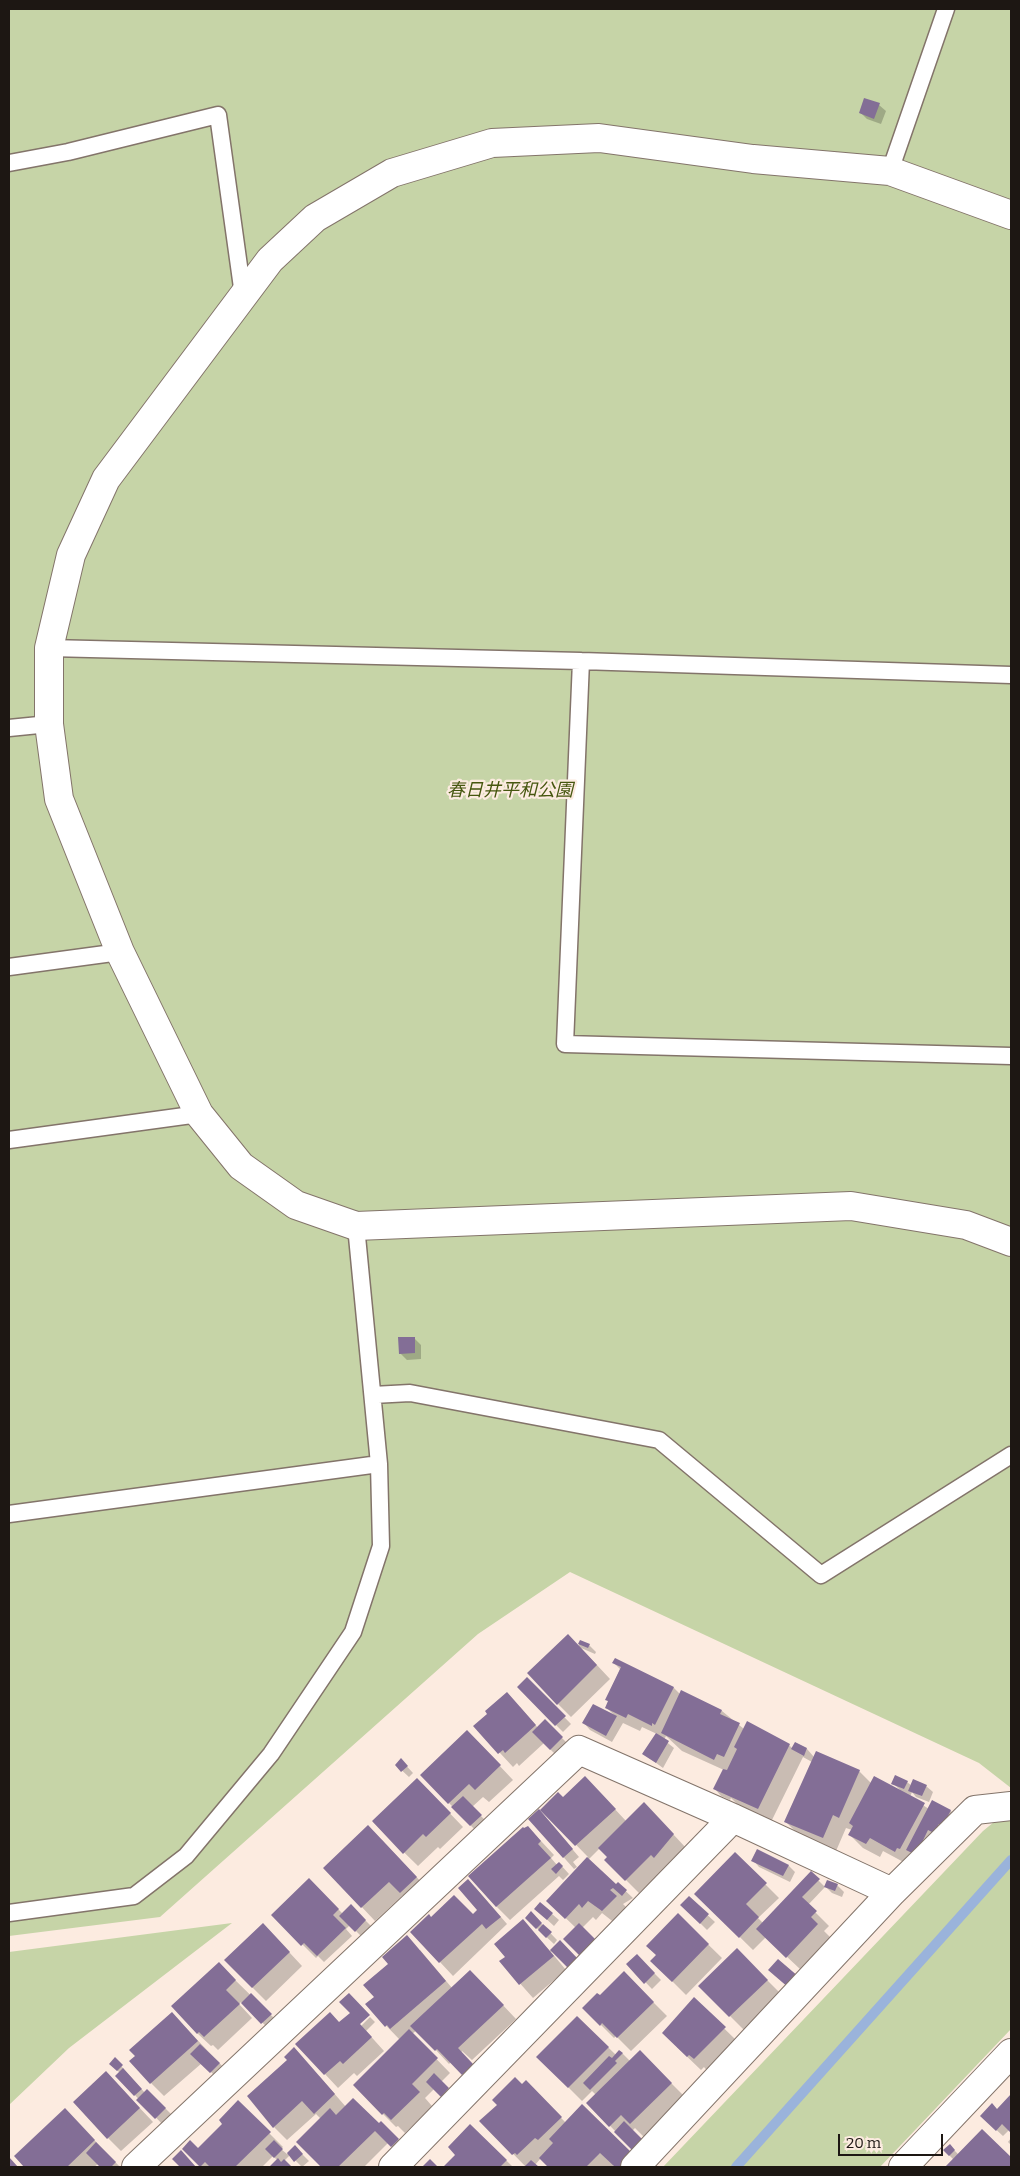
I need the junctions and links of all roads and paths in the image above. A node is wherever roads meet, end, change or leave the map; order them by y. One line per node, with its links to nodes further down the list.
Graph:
1 (946, 9): 3 (lane)
2 (9, 163): 5 (lane)
3 (890, 171): 4 (street); 5 (street)
4 (1011, 215)
5 (244, 295): 6 (street)
6 (49, 648): 7 (lane); 9 (street)
7 (581, 660): 8 (lane); 13 (lane)
8 (1011, 675)
9 (49, 724): 10 (lane); 11 (street)
10 (9, 728)
11 (120, 952): 12 (lane); 14 (street)
12 (9, 967)
13 (1011, 1056)
14 (200, 1114): 15 (lane); 16 (street)
15 (9, 1140)
16 (356, 1226): 17 (street); 18 (lane)
17 (1011, 1242)
18 (373, 1395): 19 (lane); 20 (lane)
19 (1011, 1455)
20 (379, 1464): 21 (lane); 25 (lane)
21 (9, 1514)
22 (1011, 1806): 24 (street)
23 (733, 1818): 24 (street); 27 (street); 28 (street)
24 (892, 1892): 29 (street)
25 (9, 1913)
26 (1011, 2053): 30 (street)
27 (136, 2167)
28 (393, 2167)
29 (635, 2167)
30 (903, 2167)

